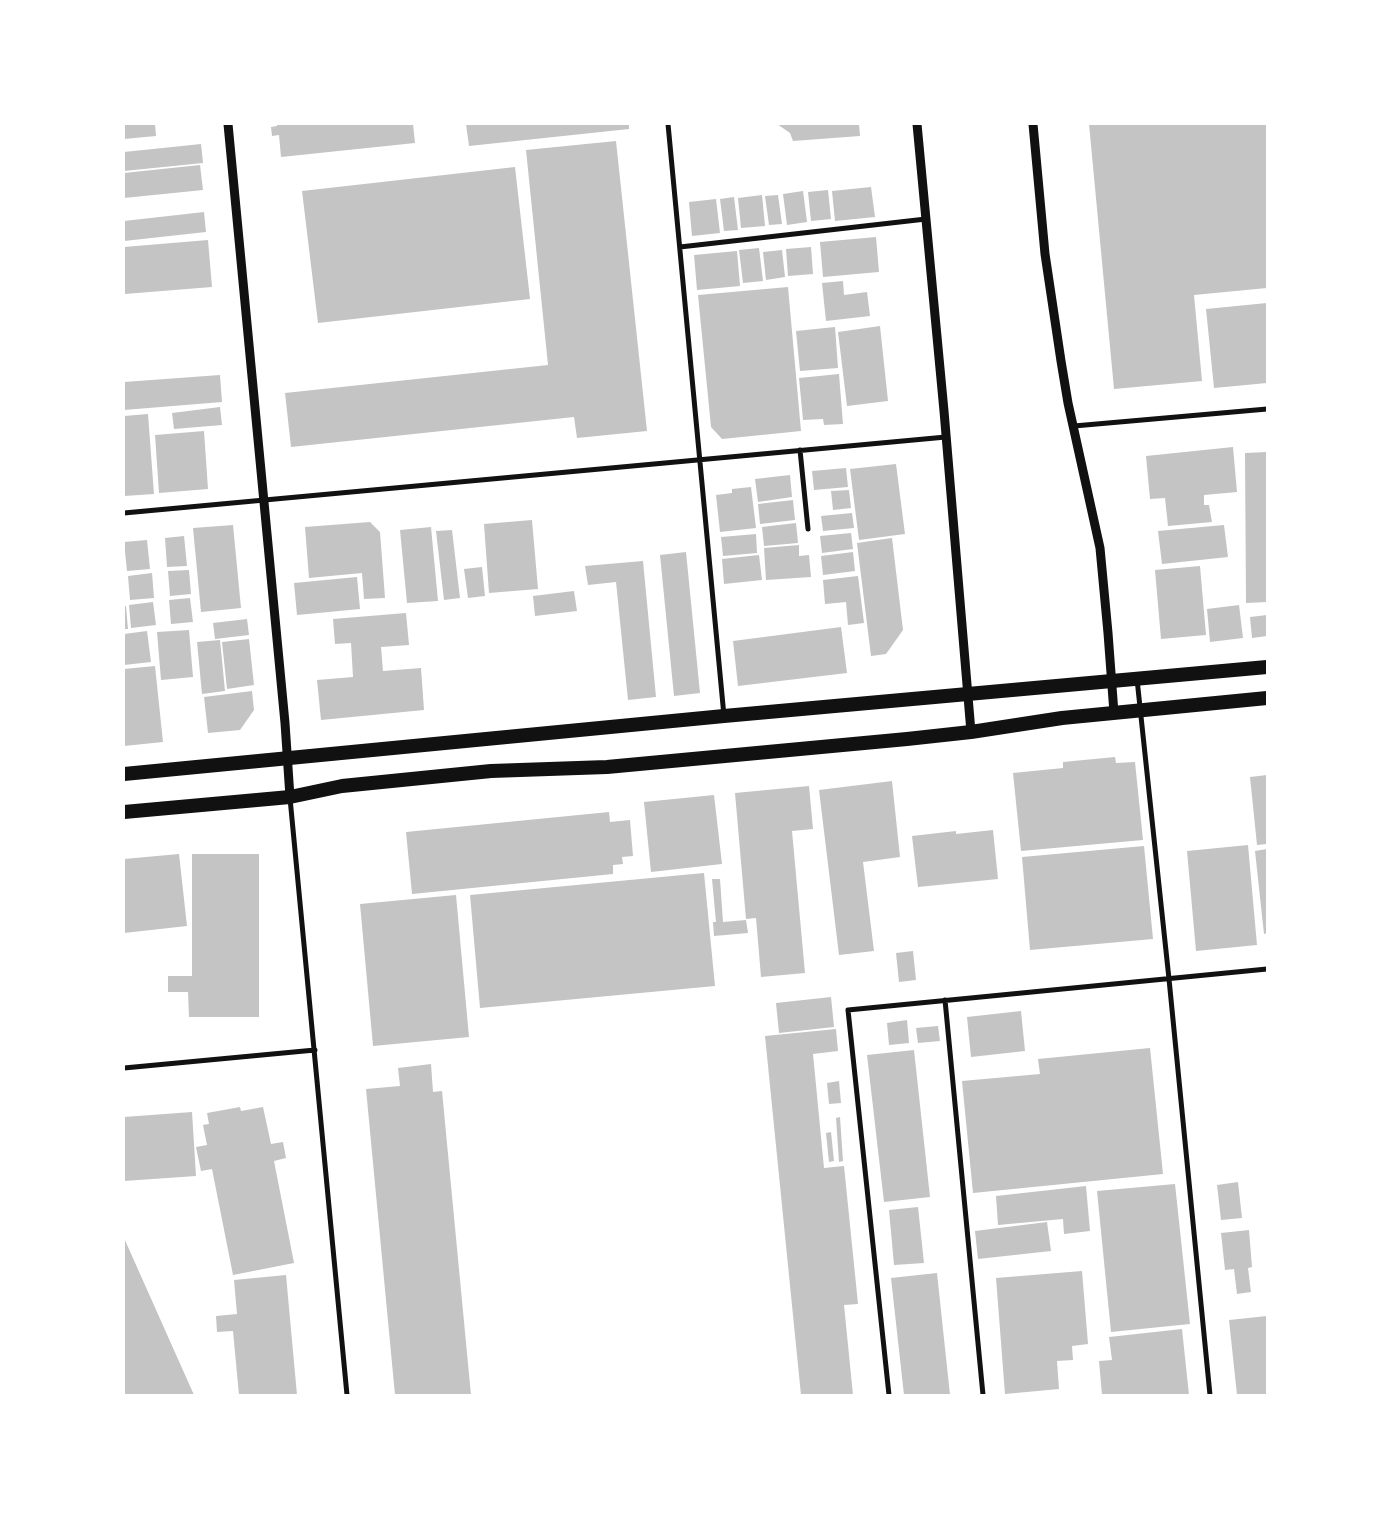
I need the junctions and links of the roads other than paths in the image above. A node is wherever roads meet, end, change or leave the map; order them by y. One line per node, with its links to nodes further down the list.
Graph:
1 (228, 124): 12 (street)
2 (668, 124): 6 (street)
3 (917, 124): 5 (street)
4 (1033, 124): 8 (street)
5 (926, 219): 6 (street); 9 (street)
6 (680, 247): 11 (street)
7 (1267, 409): 8 (street)
8 (1074, 426): 17 (street)
9 (946, 437): 10 (street); 18 (street)
10 (800, 450): 11 (street); 14 (street)
11 (700, 460): 12 (street); 22 (street)
12 (263, 501): 13 (street); 24 (street)
13 (124, 514)
14 (808, 529)
15 (1267, 667): 16 (highway)
16 (1138, 679): 17 (highway); 20 (street)
17 (1112, 682): 18 (highway); 21 (street)
18 (967, 695): 22 (highway); 23 (street)
19 (1267, 698): 20 (highway)
20 (1140, 711): 21 (highway); 29 (street)
21 (1114, 713): 23 (highway)
22 (724, 716): 24 (highway)
23 (971, 732): 26 (highway)
24 (288, 758): 25 (highway); 26 (street)
25 (124, 774)
26 (290, 797): 27 (highway); 31 (street)
27 (124, 812)
28 (1267, 969): 29 (street)
29 (1169, 979): 30 (street); 36 (street)
30 (945, 1000): 34 (street); 35 (street)
31 (315, 1050): 32 (street); 33 (street)
32 (124, 1068)
33 (348, 1395)
34 (889, 1395)
35 (983, 1395)
36 (1210, 1395)

